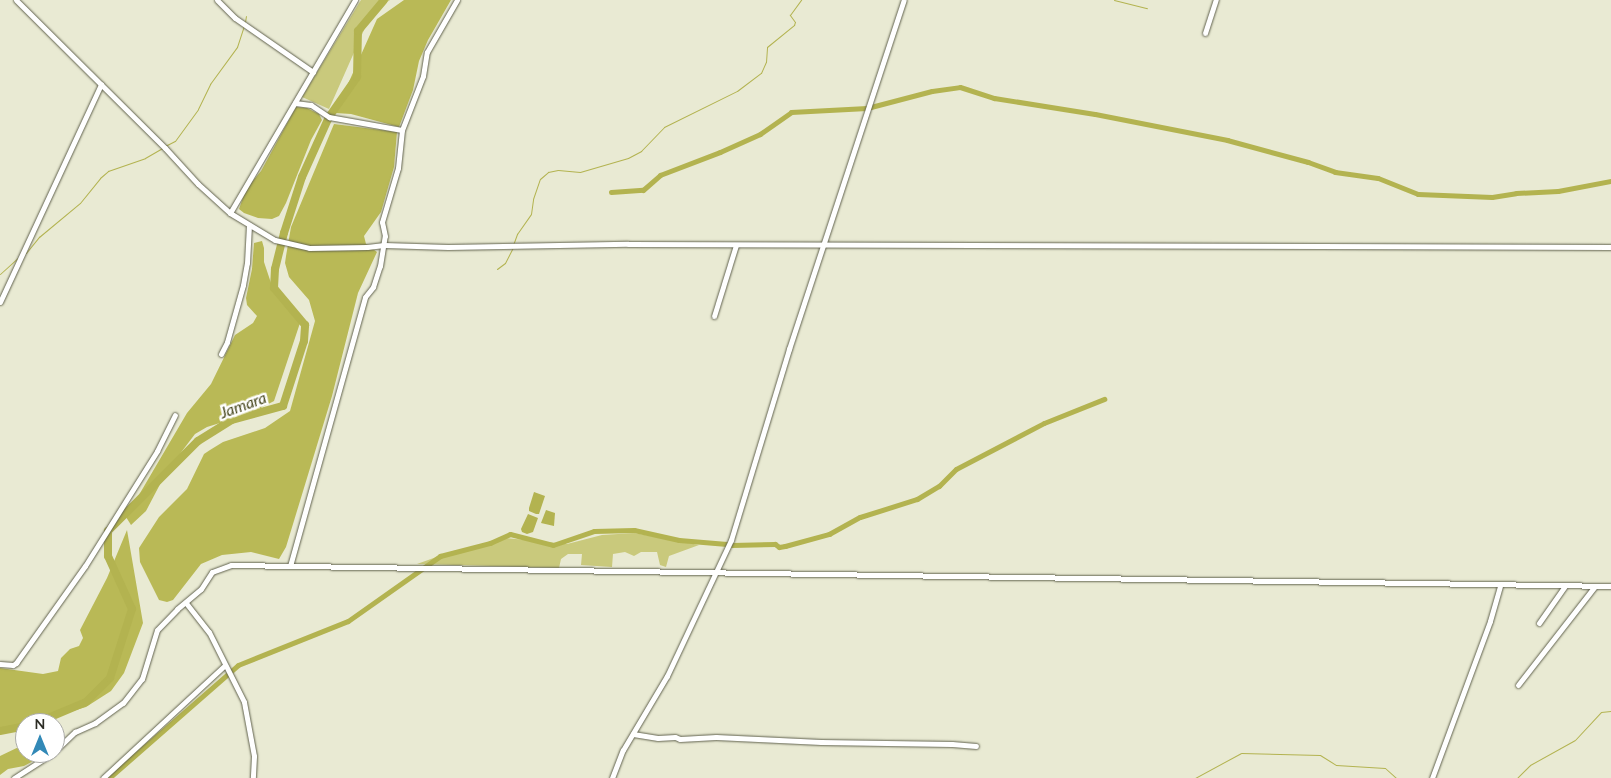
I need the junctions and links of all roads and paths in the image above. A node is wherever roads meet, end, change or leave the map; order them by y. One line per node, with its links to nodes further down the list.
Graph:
1 (16, 0): 9 (street)
2 (217, 0): 8 (street)
3 (355, 0): 8 (street)
4 (458, 0): 11 (street)
5 (904, 0): 16 (street)
6 (1216, 0): 7 (street)
7 (1205, 33)
8 (313, 72): 10 (street)
9 (101, 84): 12 (street); 18 (street)
10 (295, 102): 11 (street); 12 (street)
11 (402, 130): 14 (street)
12 (230, 213): 13 (street)
13 (249, 225): 14 (street); 20 (street)
14 (384, 245): 15 (street); 22 (street)
15 (736, 245): 16 (street); 19 (street)
16 (824, 246): 17 (street); 23 (street)
17 (1611, 247)
18 (0, 302)
19 (714, 316)
20 (221, 354)
21 (175, 415): 30 (street)
22 (290, 566): 23 (street); 28 (street)
23 (716, 573): 24 (street); 33 (street)
24 (1500, 586): 25 (street); 41 (street)
25 (1565, 586): 26 (street); 29 (street)
26 (1595, 586): 27 (street); 32 (street)
27 (1611, 586)
28 (186, 603): 31 (street); 34 (street)
29 (1539, 624)
30 (0, 664)
31 (225, 665): 38 (street); 39 (street)
32 (1518, 685)
33 (633, 734): 35 (street); 40 (street)
34 (65, 742)
35 (976, 746)
36 (37, 763): 37 (street)
37 (14, 778)
38 (103, 778)
39 (253, 778)
40 (612, 778)
41 (1432, 778)

